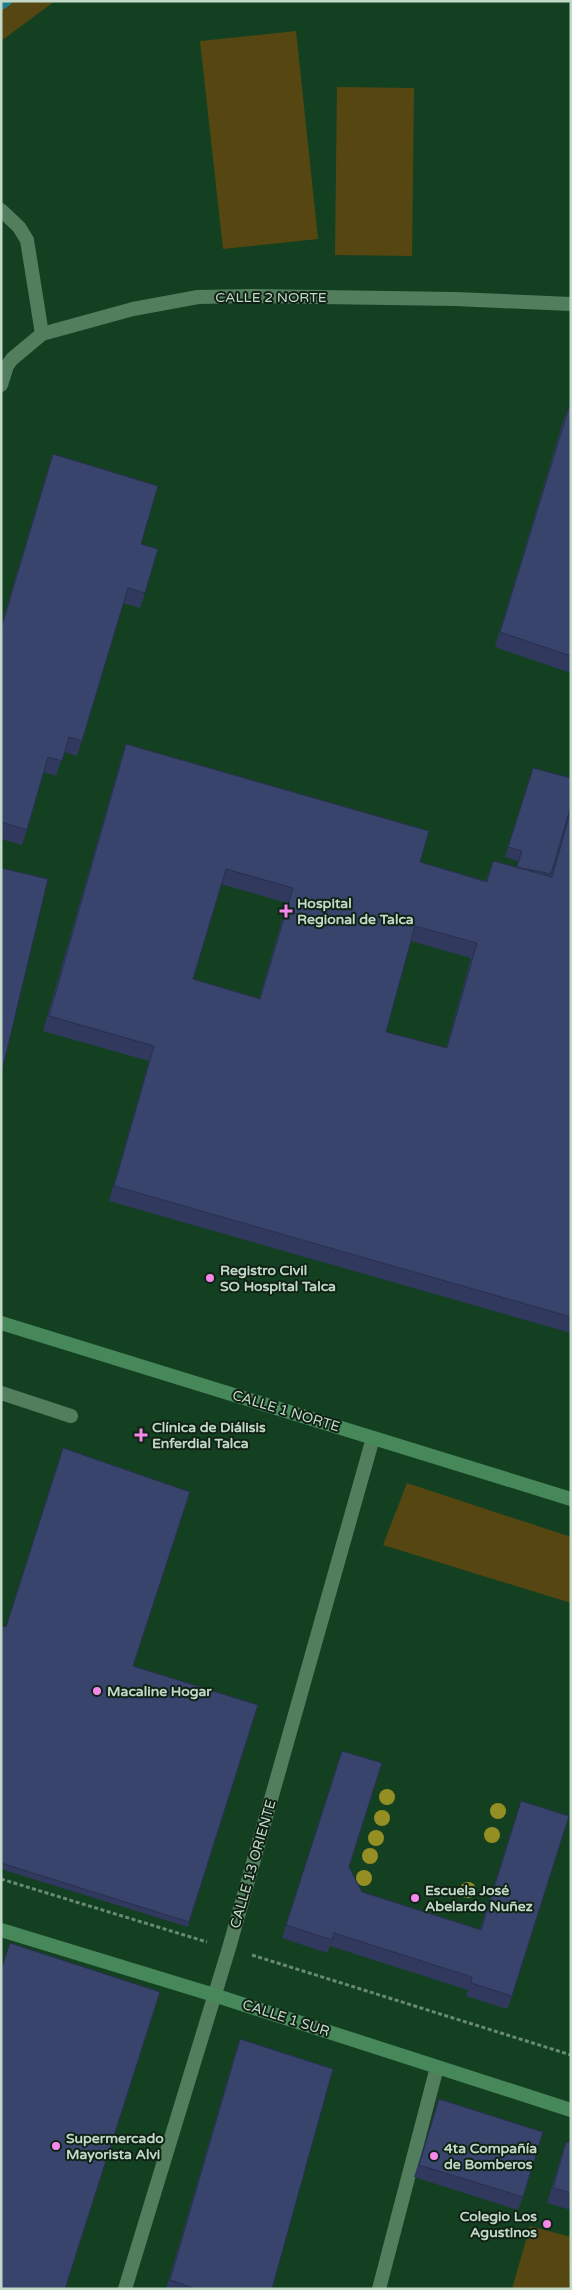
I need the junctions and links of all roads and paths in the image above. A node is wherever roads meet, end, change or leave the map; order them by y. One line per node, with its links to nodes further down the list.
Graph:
1 (1, 210): 3 (street)
2 (571, 304): 3 (street, CALLE 2 NORTE)
3 (42, 334): 4 (street, CALLE 2 NORTE)
4 (1, 385)
5 (1, 1323): 8 (main road, CALLE 1 NORTE)
6 (1, 1393): 7 (street)
7 (70, 1416)
8 (373, 1438): 9 (main road, CALLE 1 NORTE); 12 (street, CALLE 13 ORIENTE)
9 (571, 1499)
10 (1, 1879): 12 (path)
11 (1, 1930): 13 (main road, CALLE 1 SUR)
12 (229, 1948): 13 (street, CALLE 13 ORIENTE); 14 (path)
13 (214, 1995): 15 (main road, CALLE 1 SUR); 17 (street, CALLE 13 ORIENTE)
14 (571, 2055)
15 (437, 2066): 16 (main road, CALLE 1 SUR); 18 (street)
16 (571, 2110)
17 (125, 2289)
18 (379, 2289)

